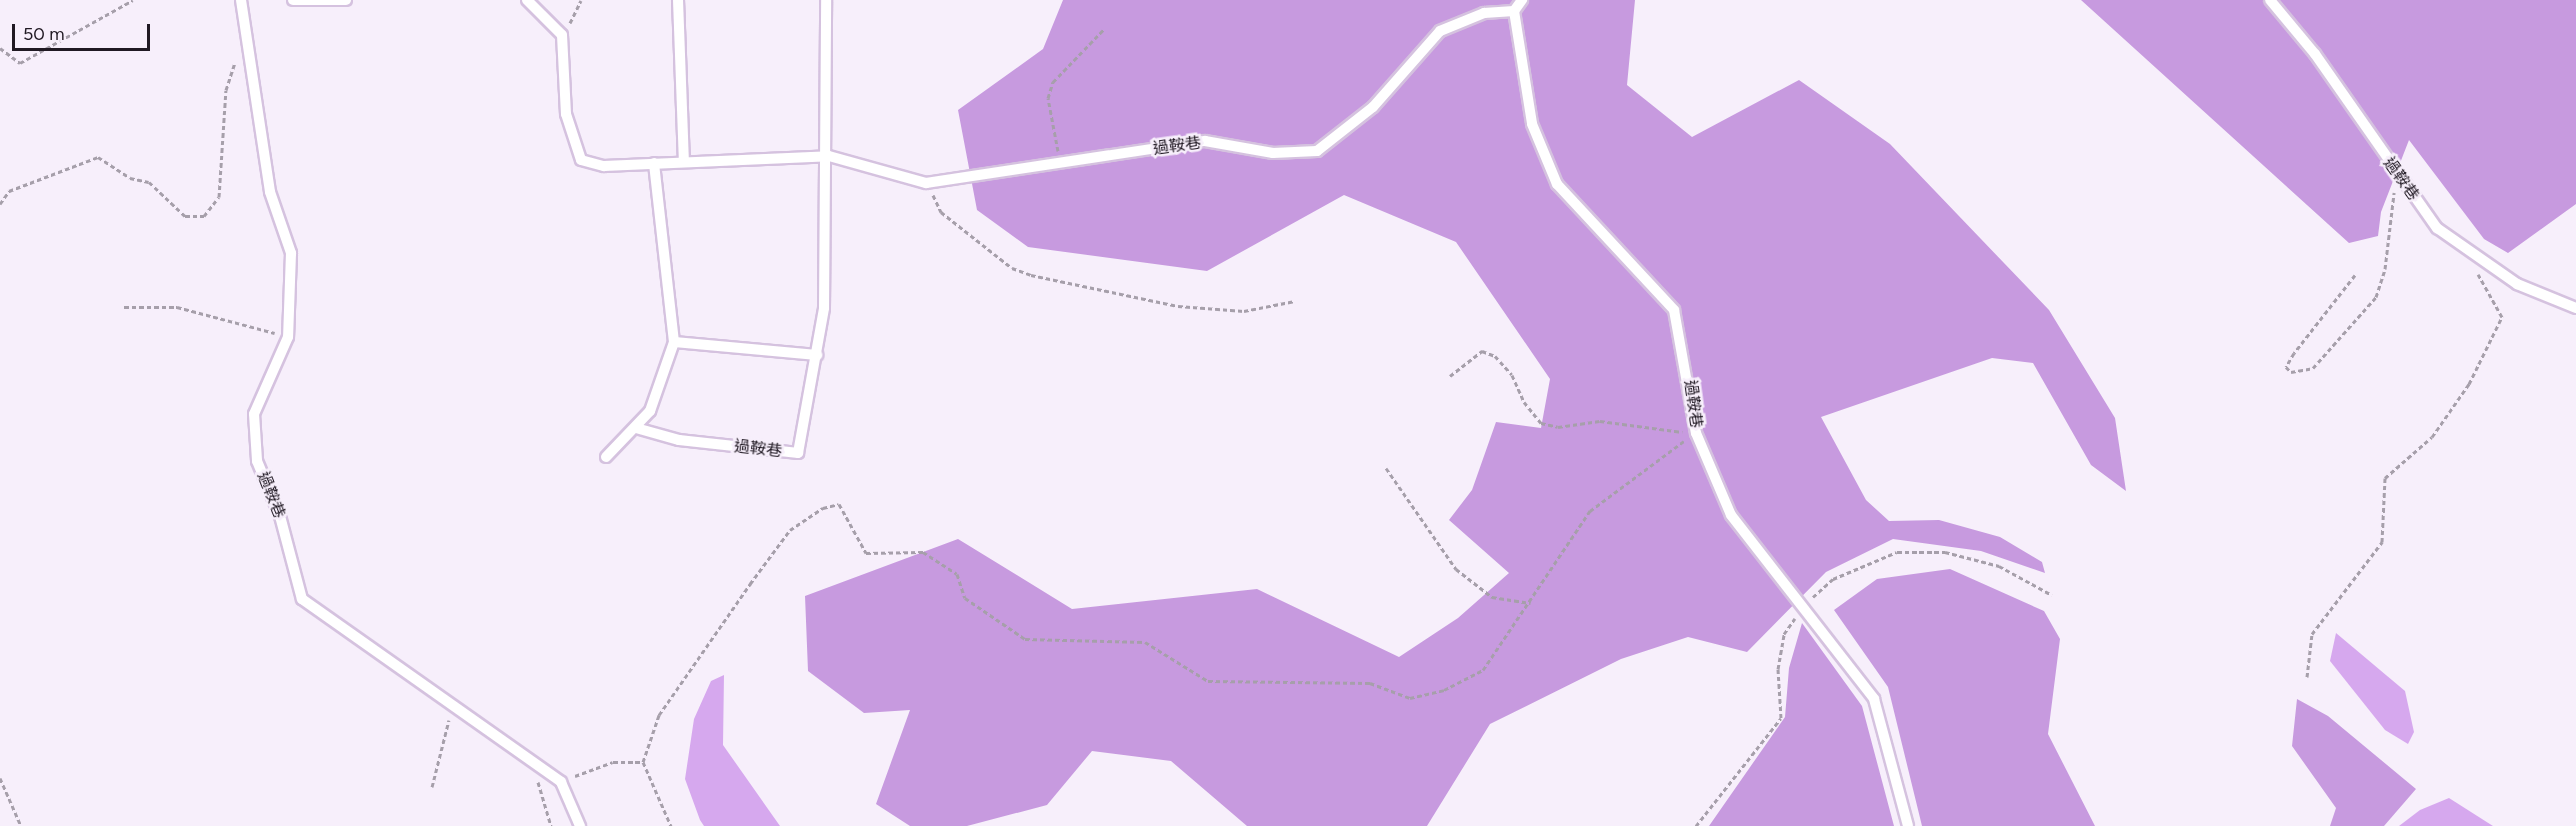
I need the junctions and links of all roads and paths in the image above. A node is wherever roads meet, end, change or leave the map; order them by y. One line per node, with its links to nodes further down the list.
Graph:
1 (133, 0): 14 (path)
2 (241, 0): 28 (lane, 過鞍巷)
3 (293, 0): 4 (lane)
4 (346, 0)
5 (527, 0): 13 (lane)
6 (580, 0): 13 (path)
7 (678, 0): 18 (lane)
8 (826, 0): 16 (lane, 過鞍巷)
9 (1522, 0): 11 (lane)
10 (2270, 0): 20 (lane, 過鞍巷)
11 (1514, 11): 17 (lane, 過鞍巷); 33 (lane, 過鞍巷)
12 (1104, 29): 17 (path)
13 (562, 35): 19 (lane, 過鞍巷)
14 (0, 48)
15 (237, 57): 22 (path)
16 (829, 156): 18 (lane, 過鞍巷); 21 (lane, 過鞍巷); 30 (lane, 過鞍巷)
17 (1060, 161): 21 (lane, 過鞍巷)
18 (684, 162): 19 (lane, 過鞍巷)
19 (654, 164): 29 (lane)
20 (2399, 177): 23 (lane, 過鞍巷); 24 (path)
21 (926, 183): 25 (path)
22 (0, 204)
23 (2464, 249): 27 (lane, 過鞍巷); 39 (path)
24 (2355, 275)
25 (1295, 301)
26 (124, 308): 28 (path)
27 (2576, 308)
28 (288, 337): 40 (lane, 過鞍巷)
29 (674, 342): 30 (lane); 32 (lane)
30 (817, 355): 32 (lane, 過鞍巷)
31 (1450, 376): 33 (path)
32 (636, 428): 34 (lane)
33 (1696, 433): 37 (path); 38 (lane, 過鞍巷)
34 (606, 457)
35 (1386, 468): 37 (path)
36 (2052, 595): 38 (path)
37 (1531, 603): 41 (path)
38 (1805, 604): 50 (path); 51 (lane, 過鞍巷)
39 (2307, 677)
40 (452, 707): 42 (lane, 過鞍巷); 45 (path)
41 (643, 762): 44 (path); 49 (path)
42 (536, 765): 44 (lane, 過鞍巷); 47 (path)
43 (0, 778): 46 (path)
44 (561, 782): 48 (lane)
45 (432, 787)
46 (21, 826)
47 (551, 826)
48 (580, 826)
49 (671, 826)
50 (1696, 826)
51 (1908, 826)

